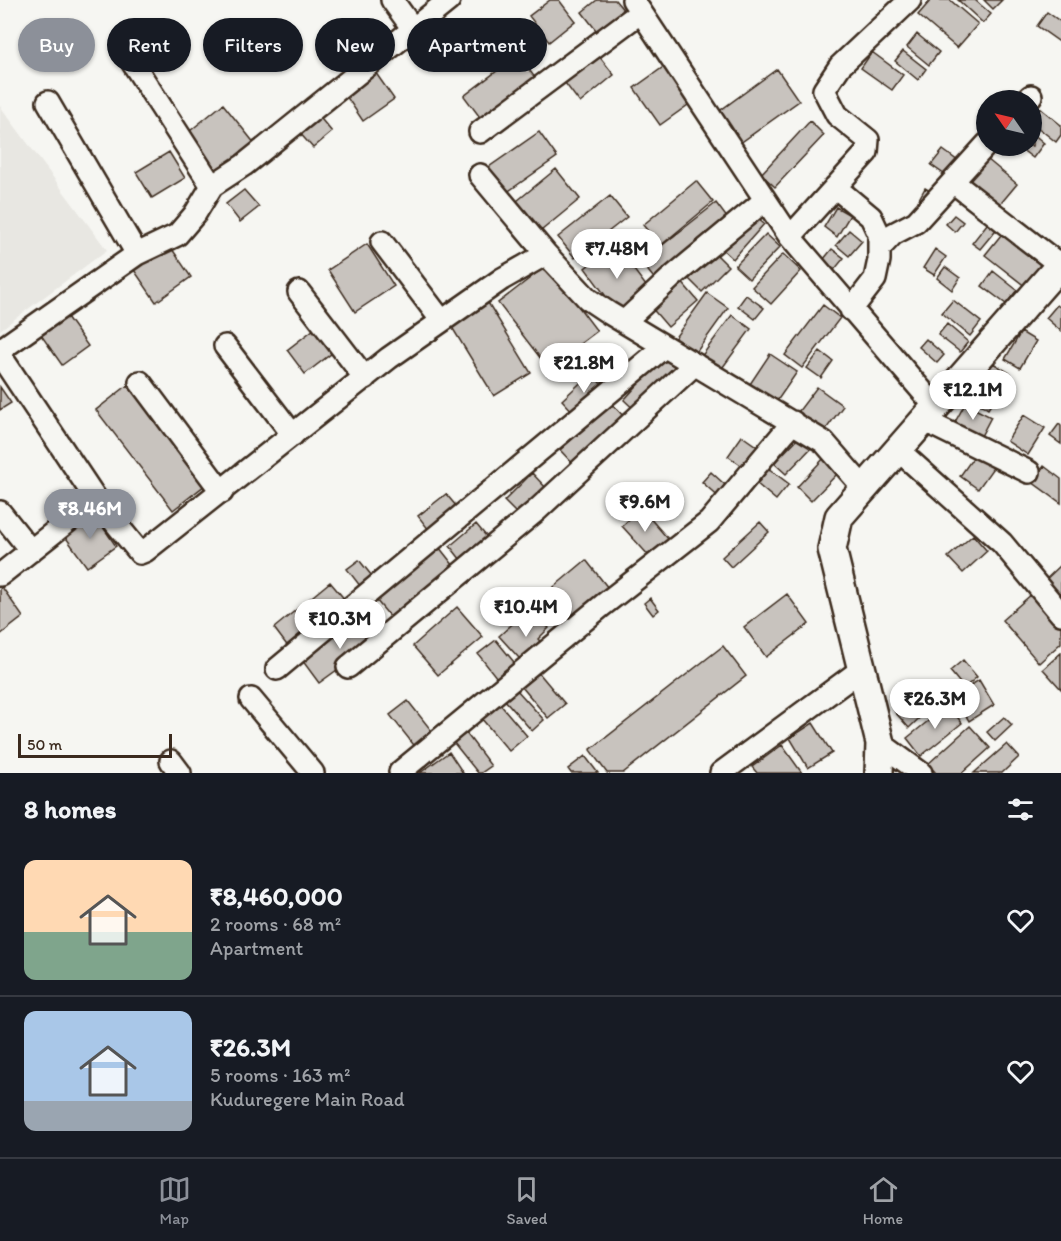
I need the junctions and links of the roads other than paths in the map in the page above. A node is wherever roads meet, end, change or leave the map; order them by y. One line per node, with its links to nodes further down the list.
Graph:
1 (392, 0): 6 (street)
2 (449, 0): 5 (street)
3 (910, 0): 15 (street)
4 (637, 6): 10 (street); 16 (street)
5 (427, 18)
6 (407, 21)
7 (407, 34): 14 (street)
8 (139, 72): 14 (street)
9 (48, 102): 20 (street)
10 (480, 132)
11 (976, 156): 13 (street)
12 (480, 175): 21 (street)
13 (952, 182): 19 (street); 22 (street)
14 (212, 186): 20 (street)
15 (836, 187): 17 (street); 19 (street)
16 (765, 200): 17 (street); 26 (street)
17 (790, 237): 24 (street)
18 (382, 242): 25 (street)
19 (879, 249): 24 (street)
20 (137, 254): 29 (street)
21 (546, 254): 25 (street); 26 (street)
22 (1061, 265): 34 (street)
23 (299, 292): 32 (street)
24 (851, 310): 34 (street)
25 (442, 321): 32 (street)
26 (624, 322): 28 (street)
27 (225, 346): 36 (street)
28 (664, 347): 31 (street); 47 (street)
29 (0, 350)
30 (0, 356): 41 (street)
31 (695, 364): 35 (street); 46 (street)
32 (364, 378): 36 (street)
33 (140, 382): 40 (street)
34 (929, 413): 37 (street); 38 (street)
35 (793, 422): 39 (street); 51 (street)
36 (294, 435): 40 (street)
37 (897, 449): 39 (street); 45 (street)
38 (1029, 472)
39 (864, 487): 48 (street)
40 (222, 492): 41 (street)
41 (96, 499): 43 (street)
42 (0, 512): 43 (street)
43 (31, 551): 44 (street)
44 (0, 575)
45 (1061, 614)
46 (348, 667)
47 (277, 669)
48 (862, 669): 50 (street); 53 (street)
49 (251, 699): 52 (street)
50 (880, 743): 54 (street); 55 (street)
51 (400, 772)
52 (313, 773)
53 (721, 773)
54 (879, 773)
55 (921, 773)

